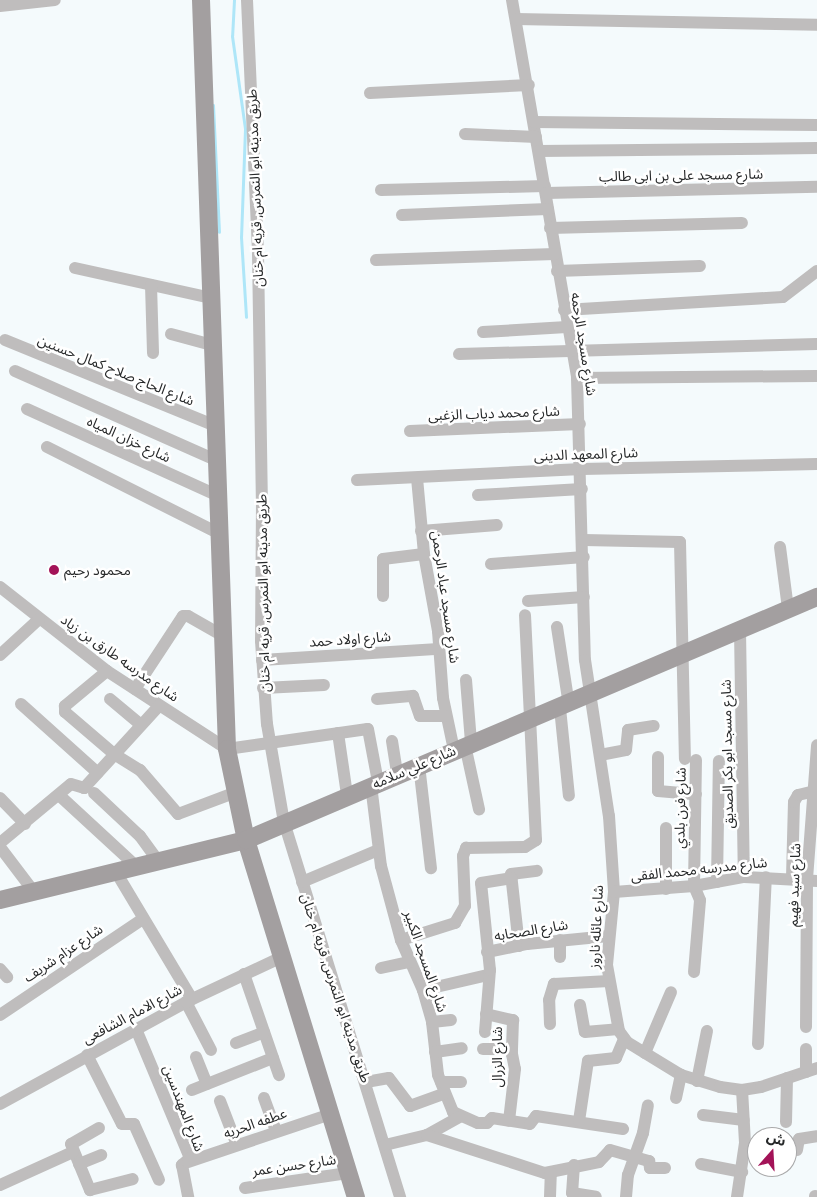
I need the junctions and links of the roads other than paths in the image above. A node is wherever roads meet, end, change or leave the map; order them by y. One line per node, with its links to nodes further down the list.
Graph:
1 (55, 0): 5 (street)
2 (202, 0): 30 (street)
3 (247, 0): 79 (street, طريق مدينه ابو النمرس, قريه ام خنان)
4 (512, 0): 6 (street, شارع مسجد الرحمه)
5 (0, 6)
6 (516, 19): 7 (street); 8 (street, شارع مسجد الرحمه)
7 (817, 25)
8 (529, 85): 9 (street); 10 (street, شارع مسجد الرحمه)
9 (370, 93)
10 (534, 122): 11 (street); 13 (street, شارع مسجد الرحمه)
11 (817, 125)
12 (465, 134): 13 (street)
13 (536, 137): 15 (street, شارع مسجد الرحمه)
14 (817, 148): 15 (street)
15 (539, 151): 18 (street, شارع مسجد الرحمه)
16 (817, 187): 18 (street, شارع مسجد على بن ابى طالب)
17 (381, 190): 18 (street, شارع مسجد على بن ابى طالب)
18 (545, 190): 19 (street, شارع مسجد الرحمه)
19 (548, 209): 20 (street); 22 (street, شارع مسجد الرحمه)
20 (402, 215)
21 (742, 223): 22 (street)
22 (550, 228): 23 (street, شارع مسجد الرحمه)
23 (555, 254): 24 (street); 27 (street, شارع مسجد الرحمه)
24 (376, 260)
25 (700, 266): 27 (street)
26 (74, 268): 29 (street)
27 (557, 271): 31 (street, شارع مسجد الرحمه)
28 (817, 271): 31 (street)
29 (152, 285): 30 (street); 39 (street)
30 (212, 298): 37 (street)
31 (564, 310): 32 (street, شارع مسجد الرحمه)
32 (567, 327): 33 (street); 38 (street, شارع مسجد الرحمه)
33 (483, 332)
34 (171, 334): 37 (street)
35 (5, 340): 46 (street, شارع الحاج صلاح كمال حسنين)
36 (817, 344): 38 (street)
37 (212, 345): 46 (street)
38 (572, 350): 40 (street); 43 (street, شارع مسجد الرحمه)
39 (153, 353)
40 (459, 354)
41 (16, 372): 49 (street)
42 (817, 376): 43 (street)
43 (577, 378): 45 (street, شارع مسجد الرحمه)
44 (27, 408): 56 (street, شارع خزان المياه)
45 (580, 424): 47 (street, شارع محمد دياب الزغبى); 51 (street, شارع مسجد الرحمه)
46 (216, 426): 49 (street)
47 (410, 431)
48 (47, 446): 59 (street)
49 (218, 461): 56 (street)
50 (817, 464): 51 (street, شارع المعهد الدينى)
51 (582, 469): 52 (street, شارع المعهد الدينى); 54 (street, شارع مسجد الرحمه)
52 (417, 478): 53 (street, شارع المعهد الدينى); 58 (street, شارع مسجد عباد الرحمن)
53 (357, 480)
54 (582, 489): 55 (street); 60 (street, شارع مسجد الرحمه)
55 (478, 495)
56 (219, 496): 59 (street)
57 (497, 525): 58 (street)
58 (421, 531): 62 (street, شارع مسجد عباد الرحمن)
59 (220, 534): 75 (street)
60 (584, 540): 63 (street, شارع مسجد الرحمه); 77 (street, شارع فرن بلدي)
61 (780, 547): 70 (street)
62 (424, 554): 66 (street); 76 (street, شارع مسجد عباد الرحمن)
63 (584, 558): 64 (street); 67 (street, شارع مسجد الرحمه)
64 (490, 564)
65 (1, 590): 72 (street, شارع مدرسه طارق بن زياد)
66 (383, 596)
67 (584, 597): 69 (street); 85 (street, شارع مسجد الرحمه)
68 (817, 597): 70 (street, شارع علي سلامه)
69 (528, 600)
70 (788, 609): 74 (street, شارع علي سلامه)
71 (525, 615): 92 (street)
72 (39, 619): 78 (street); 80 (street, شارع مدرسه طارق بن زياد)
73 (558, 627): 90 (street)
74 (740, 630): 77 (street, شارع علي سلامه); 129 (street, شارع مسجد ابو بكر الصديق)
75 (223, 636): 84 (street); 100 (street)
76 (439, 649): 79 (street, شارع اولاد حمد); 91 (street, شارع مسجد عباد الرحمن)
77 (682, 654): 85 (street, شارع علي سلامه); 112 (street, شارع فرن بلدي)
78 (0, 655)
79 (262, 660): 83 (street, طريق مدينه ابو النمرس, قريه ام خنان)
80 (107, 671): 84 (street, شارع مدرسه طارق بن زياد); 101 (street)
81 (466, 680): 99 (street)
82 (324, 685): 83 (street)
83 (263, 688): 96 (street, طريق مدينه ابو النمرس, قريه ام خنان)
84 (135, 689): 89 (street, شارع مدرسه طارق بن زياد)
85 (589, 697): 90 (street, شارع علي سلامه); 102 (street, شارع عائله ناروز)
86 (110, 698): 93 (street)
87 (377, 699): 91 (street)
88 (21, 704): 106 (street)
89 (159, 706): 93 (street); 100 (street, شارع مدرسه طارق بن زياد)
90 (564, 706): 92 (street, شارع علي سلامه); 115 (street)
91 (446, 716): 99 (street, شارع مسجد عباد الرحمن)
92 (530, 720): 99 (street, شارع علي سلامه); 143 (street)
93 (141, 725): 101 (street)
94 (654, 726): 102 (street)
95 (338, 732): 96 (street); 108 (street, شارع المسجد الكبير); 114 (street)
96 (269, 742): 100 (street); 118 (street, طريق مدينه ابو النمرس, قريه ام خنان)
97 (392, 742): 107 (street)
98 (817, 745): 109 (street, شارع سيد فهيم)
99 (463, 746): 105 (street, شارع علي سلامه); 117 (street)
100 (227, 748): 111 (street)
101 (114, 754): 106 (street); 111 (street)
102 (600, 755): 139 (street, شارع عائله ناروز)
103 (658, 757): 112 (street)
104 (719, 761): 135 (street)
105 (420, 764): 107 (street, شارع علي سلامه); 126 (street)
106 (98, 774): 113 (street)
107 (397, 774): 108 (street, شارع علي سلامه)
108 (374, 784): 114 (street, شارع علي سلامه); 123 (street, شارع المسجد الكبير)
109 (815, 791): 132 (street); 133 (street, شارع سيد فهيم)
110 (94, 793): 124 (street)
111 (234, 793): 121 (street)
112 (696, 794): 136 (street, شارع فرن بلدي)
113 (60, 796): 119 (street); 125 (street)
114 (347, 796): 118 (street, شارع علي سلامه)
115 (569, 796)
116 (0, 798): 119 (street)
117 (479, 809)
118 (284, 822): 121 (street, شارع علي سلامه); 134 (street, طريق مدينه ابو النمرس, قريه ام خنان)
119 (25, 824): 122 (street)
120 (666, 828): 137 (street)
121 (246, 840): 124 (street, شارع علي سلامه); 147 (street)
122 (0, 845): 138 (street)
123 (378, 850): 134 (street); 143 (street, شارع المسجد الكبير)
124 (160, 862): 125 (street, شارع علي سلامه)
125 (137, 867): 128 (street, شارع علي سلامه)
126 (431, 868)
127 (537, 871): 131 (street)
128 (116, 872): 138 (street, شارع علي سلامه); 141 (street)
129 (744, 877): 130 (street, شارع مدرسه محمد الفقى); 135 (street, شارع مدرسه محمد الفقى)
130 (766, 877): 132 (street, شارع مدرسه محمد الفقى); 171 (street)
131 (512, 878): 145 (street); 146 (street, شارع الصحابه)
132 (792, 878): 133 (street, شارع مدرسه محمد الفقى)
133 (812, 880): 164 (street, شارع سيد فهيم)
134 (302, 882): 187 (street, طريق مدينه ابو النمرس, قريه ام خنان)
135 (717, 882): 136 (street, شارع مدرسه محمد الفقى)
136 (694, 886): 137 (street, شارع مدرسه محمد الفقى); 151 (street, شارع فرن بلدي)
137 (666, 889): 139 (street, شارع مدرسه محمد الفقى)
138 (34, 892): 140 (street, شارع علي سلامه)
139 (614, 892): 142 (street, شارع عائله ناروز)
140 (0, 900)
141 (143, 918): 157 (street); 160 (street, شارع عزام شريف)
142 (609, 936): 144 (street, شارع الصحابه); 154 (street, شارع عائله ناروز)
143 (400, 940): 149 (street, شارع المسجد الكبير)
144 (560, 940): 145 (street, شارع الصحابه); 148 (street)
145 (519, 946): 146 (street, شارع الصحابه)
146 (487, 952): 153 (street, شارع الصحابه)
147 (282, 957): 152 (street, شارع الامام الشافعى); 198 (street)
148 (560, 957)
149 (409, 962): 150 (street); 155 (street, شارع المسجد الكبير)
150 (381, 968)
151 (694, 972)
152 (244, 974): 157 (street, شارع الامام الشافعى); 167 (street)
153 (488, 975): 155 (street); 159 (street, شارع الصحابه)
154 (609, 981): 163 (street); 169 (street, شارع عائله ناروز)
155 (423, 990): 162 (street, شارع المسجد الكبير)
156 (671, 992): 178 (street)
157 (189, 1001): 165 (street, شارع الامام الشافعى); 176 (street)
158 (580, 1005): 169 (street)
159 (486, 1014): 168 (street, شارع الصحابه); 174 (street, شارع الزرال)
160 (0, 1015)
161 (451, 1020): 162 (street)
162 (432, 1022): 177 (street, شارع المسجد الكبير)
163 (550, 1024)
164 (806, 1027)
165 (136, 1029): 179 (street, شارع الامام الشافعى); 218 (street, شارع المهندسين)
166 (706, 1031): 186 (street)
167 (264, 1032): 170 (street); 181 (street)
168 (485, 1032)
169 (621, 1034): 178 (street); 203 (street)
170 (236, 1043)
171 (758, 1044)
172 (462, 1048): 177 (street)
173 (483, 1049): 174 (street)
174 (512, 1049): 202 (street, شارع الزرال)
175 (806, 1049): 182 (street)
176 (211, 1050)
177 (435, 1052): 190 (street, شارع المسجد الكبير)
178 (645, 1053): 184 (street)
179 (87, 1055): 196 (street, شارع الامام الشافعى); 227 (street)
180 (196, 1057): 189 (street)
181 (273, 1058): 183 (street); 189 (street)
182 (812, 1070): 185 (street)
183 (279, 1075)
184 (681, 1075): 186 (street); 194 (street)
185 (787, 1078): 192 (street); 204 (street)
186 (697, 1081): 192 (street)
187 (366, 1082): 190 (street); 212 (street, طريق مدينه ابو النمرس, قريه ام خنان)
188 (461, 1082): 190 (street)
189 (207, 1084): 191 (street)
190 (443, 1088): 200 (street, شارع المسجد الكبير)
191 (192, 1090)
192 (742, 1090): 201 (street)
193 (264, 1098): 208 (street)
194 (676, 1098)
195 (220, 1101): 211 (street)
196 (0, 1104)
197 (648, 1105): 217 (street)
198 (331, 1114): 208 (street, عطفه الحريه); 224 (street)
199 (703, 1115): 201 (street)
200 (459, 1117): 202 (street); 209 (street)
201 (744, 1120): 207 (street)
202 (509, 1121): 203 (street)
203 (579, 1121): 206 (street)
204 (786, 1122)
205 (99, 1128): 214 (street)
206 (623, 1129)
207 (747, 1130)
208 (276, 1131): 211 (street, عطفه الحريه)
209 (427, 1135): 212 (street); 225 (street)
210 (817, 1136): 213 (street)
211 (237, 1145): 218 (street, عطفه الحريه)
212 (385, 1145): 233 (street, طريق مدينه ابو النمرس, قريه ام خنان)
213 (797, 1150)
214 (73, 1152): 219 (street); 228 (street)
215 (101, 1155): 219 (street)
216 (747, 1156): 223 (street)
217 (633, 1158): 221 (street); 222 (street); 236 (street)
218 (188, 1162): 231 (street, شارع المهندسين)
219 (79, 1164): 226 (street)
220 (701, 1164): 223 (street)
221 (574, 1166): 225 (street); 235 (street)
222 (666, 1168)
223 (742, 1172): 237 (street)
224 (348, 1173): 229 (street, شارع حسن عمر); 232 (street)
225 (551, 1173): 234 (street)
226 (133, 1180)
227 (159, 1180)
228 (0, 1185): 230 (street)
229 (245, 1188)
230 (4, 1197)
231 (188, 1197)
232 (356, 1197)
233 (400, 1197)
234 (550, 1197)
235 (596, 1197)
236 (626, 1197)
237 (737, 1197)

